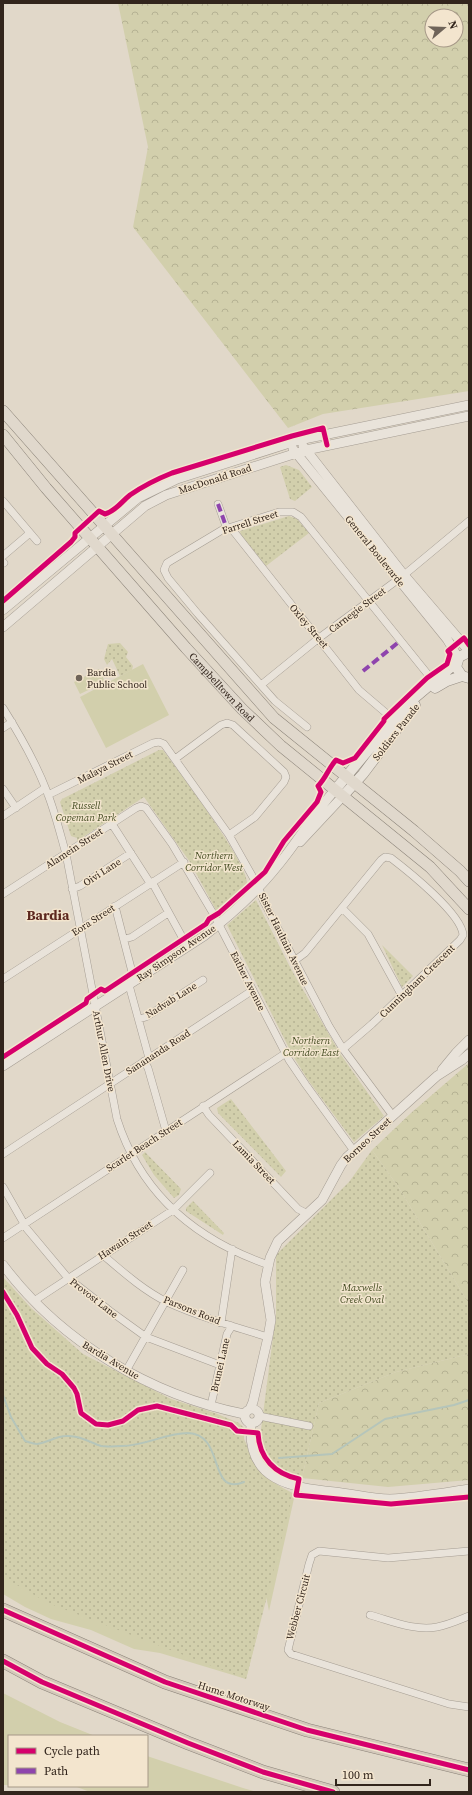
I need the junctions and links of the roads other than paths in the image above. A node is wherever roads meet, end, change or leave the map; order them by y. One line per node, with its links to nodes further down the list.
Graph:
1 (467, 406): 3 (street); 5 (street, MacDonald Road)
2 (3, 411): 12 (main road, Campbelltown Road)
3 (468, 416): 7 (street, MacDonald Road)
4 (3, 435): 16 (main road, Campbelltown Road)
5 (299, 440): 6 (street, MacDonald Road); 7 (street)
6 (288, 444): 8 (street, General Boulevarde); 12 (street, MacDonald Road)
7 (306, 450): 8 (street, MacDonald Road); 20 (street)
8 (295, 453): 15 (street, MacDonald Road); 20 (street, General Boulevarde)
9 (3, 501): 14 (street)
10 (218, 504): 13 (street, Oxley Street)
11 (469, 521): 20 (street, Carnegie Street)
12 (104, 527): 15 (main road, Campbelltown Road); 16 (street, MacDonald Road)
13 (229, 528): 21 (street, Farrell Street); 24 (street, Oxley Street); 29 (street, Farrell Street)
14 (30, 532): 17 (street); 19 (street)
15 (112, 536): 18 (street, MacDonald Road); 38 (main road, Campbelltown Road)
16 (91, 538): 18 (main road, Campbelltown Road); 22 (street, MacDonald Road)
17 (37, 541)
18 (99, 546): 23 (street, MacDonald Road); 41 (main road, Campbelltown Road)
19 (3, 560)
20 (400, 577): 21 (street, Carnegie Street); 25 (street); 26 (street, General Boulevarde)
21 (369, 602): 24 (street, Carnegie Street); 28 (street, Farrell Street)
22 (3, 610)
23 (3, 627)
24 (319, 638): 29 (street, Carnegie Street); 32 (street, Oxley Street)
25 (469, 651): 26 (main road, Soldiers Parade)
26 (457, 662): 27 (main road); 28 (main road, Soldiers Parade)
27 (466, 677): 30 (main road, Soldiers Parade)
28 (434, 682): 32 (main road, Soldiers Parade)
29 (261, 685): 34 (street, Farrell Street)
30 (417, 703): 32 (main road); 38 (main road, Soldiers Parade)
31 (3, 708): 33 (street, Arthur Allen Drive)
32 (393, 719): 38 (main road, Soldiers Parade)
33 (12, 722): 35 (street); 40 (street, Arthur Allen Drive)
34 (307, 726)
35 (3, 728)
36 (162, 742): 37 (street, Sister Haultain Avenue); 40 (street, Malaya Street)
37 (175, 759): 46 (street, Sister Haultain Avenue); 46 (street)
38 (351, 779): 41 (main road); 50 (main road, Campbelltown Road)
39 (3, 789): 42 (street)
40 (47, 792): 42 (street, Malaya Street); 48 (street, Arthur Allen Drive)
41 (339, 793): 52 (street, Ray Simpson Avenue); 57 (main road, Campbelltown Road)
42 (16, 808): 44 (street, Malaya Street)
43 (146, 808): 45 (street, Alamein Street); 49 (street, Eather Avenue)
44 (3, 816)
45 (112, 824): 47 (street); 48 (street, Alamein Street)
46 (229, 835): 52 (street, Sister Haultain Avenue)
47 (131, 853): 51 (street); 53 (street, Oivi Lane)
48 (66, 854): 53 (street, Arthur Allen Drive); 54 (street, Alamein Street)
49 (184, 862): 51 (street, Eora Street); 59 (street, Eather Avenue)
50 (469, 881)
51 (151, 882): 55 (street, Eora Street); 58 (street)
52 (259, 888): 59 (street, Ray Simpson Avenue); 63 (street, Sister Haultain Avenue)
53 (72, 889): 60 (street, Arthur Allen Drive)
54 (3, 894)
55 (115, 906): 60 (street, Eora Street); 61 (street)
56 (342, 908): 63 (street, Cunningham Crescent); 68 (street); 68 (street, Cunningham Crescent)
57 (469, 909)
58 (168, 913): 61 (street); 62 (street)
59 (219, 924): 62 (street, Ray Simpson Avenue); 67 (street, Eather Avenue)
60 (79, 929): 64 (street, Eora Street); 69 (street, Arthur Allen Drive)
61 (125, 939): 66 (street)
62 (187, 946): 66 (street, Ray Simpson Avenue)
63 (294, 961): 72 (street, Sister Haultain Avenue)
64 (3, 979)
65 (203, 980): 70 (street, Nadvab Lane)
66 (133, 982): 69 (street, Ray Simpson Avenue); 70 (street)
67 (253, 990): 73 (street, Eather Avenue); 75 (street, Sanananda Road)
68 (402, 996): 72 (street, Cunningham Crescent)
69 (96, 1006): 76 (street, Ray Simpson Avenue); 78 (street, Arthur Allen Drive)
70 (139, 1019): 75 (street)
71 (469, 1040): 77 (street, Borneo Street)
72 (343, 1049): 80 (street, Sister Haultain Avenue)
73 (286, 1053): 79 (street, Scarlet Beach Street); 82 (street, Eather Avenue)
74 (469, 1054): 77 (street, Borneo Street)
75 (146, 1059): 78 (street, Sanananda Road); 81 (street)
76 (3, 1066)
77 (437, 1076): 80 (street, Borneo Street)
78 (110, 1083): 83 (street, Sanananda Road); 84 (street, Arthur Allen Drive)
79 (204, 1106): 81 (street, Scarlet Beach Street); 88 (street, Lamia Street)
80 (393, 1116): 82 (street, Borneo Street)
81 (166, 1131): 84 (street, Scarlet Beach Street)
82 (354, 1151): 88 (street, Borneo Street)
83 (3, 1154)
84 (131, 1154): 87 (street, Arthur Allen Drive); 89 (street, Scarlet Beach Street)
85 (210, 1173): 87 (street, Hawain Street)
86 (3, 1186): 89 (street, Provost Lane)
87 (173, 1210): 91 (street, Arthur Allen Drive); 92 (street, Hawain Street)
88 (308, 1214): 94 (street, Borneo Street)
89 (24, 1224): 90 (street, Scarlet Beach Street); 96 (street, Provost Lane)
90 (3, 1238)
91 (232, 1249): 94 (street, Arthur Allen Drive); 99 (street, Brunei Lane)
92 (103, 1255): 96 (street, Hawain Street); 98 (street, Parsons Road)
93 (3, 1265): 97 (street, Bardia Avenue)
94 (269, 1265): 102 (street, Borneo Street)
95 (184, 1270): 98 (street)
96 (68, 1278): 97 (street, Hawain Street); 101 (street, Provost Lane)
97 (34, 1301): 104 (street, Bardia Avenue)
98 (167, 1302): 99 (street, Parsons Road); 101 (street)
99 (221, 1323): 100 (street, Parsons Road)
100 (232, 1326): 102 (street, Parsons Road); 103 (street, Brunei Lane)
101 (146, 1337): 103 (street, Provost Lane); 104 (street)
102 (268, 1338): 106 (street, Borneo Street)
103 (220, 1365): 105 (street, Brunei Lane)
104 (126, 1371): 105 (street, Bardia Avenue)
105 (211, 1405): 106 (street, Bardia Avenue)
106 (247, 1412): 107 (street); 108 (street)
107 (259, 1416): 108 (street); 109 (street)
108 (251, 1424): 110 (street)
109 (308, 1426)
110 (469, 1490)
111 (469, 1552): 116 (street, Webber Circuit)
112 (3, 1610): 117 (highway, Hume Motorway)
113 (370, 1614): 114 (street)
114 (469, 1616)
115 (3, 1661): 118 (highway)
116 (469, 1707)
117 (469, 1770)
118 (333, 1792)

